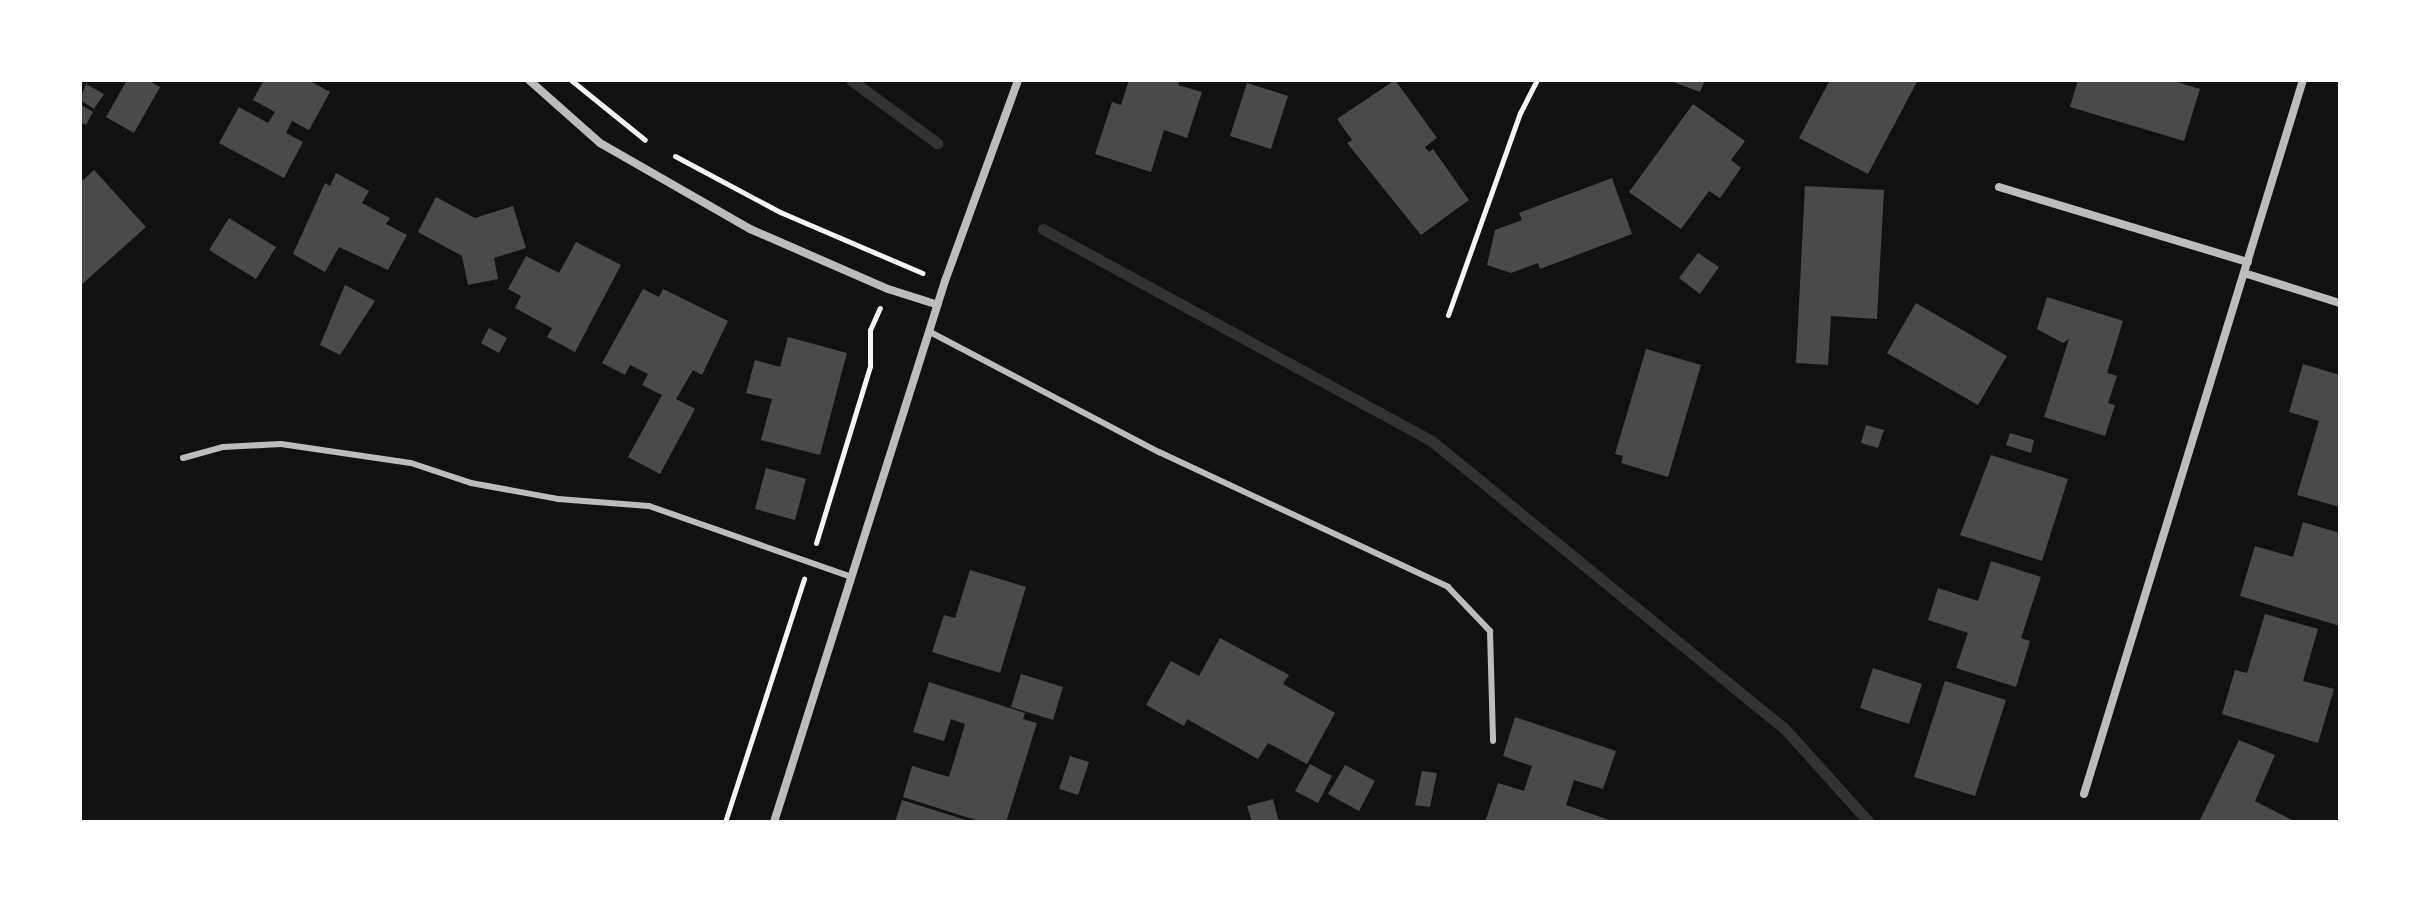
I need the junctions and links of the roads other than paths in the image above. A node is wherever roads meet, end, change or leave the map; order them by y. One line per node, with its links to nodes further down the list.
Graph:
1 (529, 80): 8 (street)
2 (1018, 80): 8 (street)
3 (2303, 80): 5 (street)
4 (1999, 187): 5 (street)
5 (2248, 262): 6 (street)
6 (2244, 273): 7 (street); 13 (street)
7 (2340, 303)
8 (938, 305): 9 (street)
9 (930, 332): 11 (street); 12 (lane)
10 (183, 458): 11 (lane)
11 (852, 577): 14 (street)
12 (1493, 741)
13 (2084, 794)
14 (774, 822)

